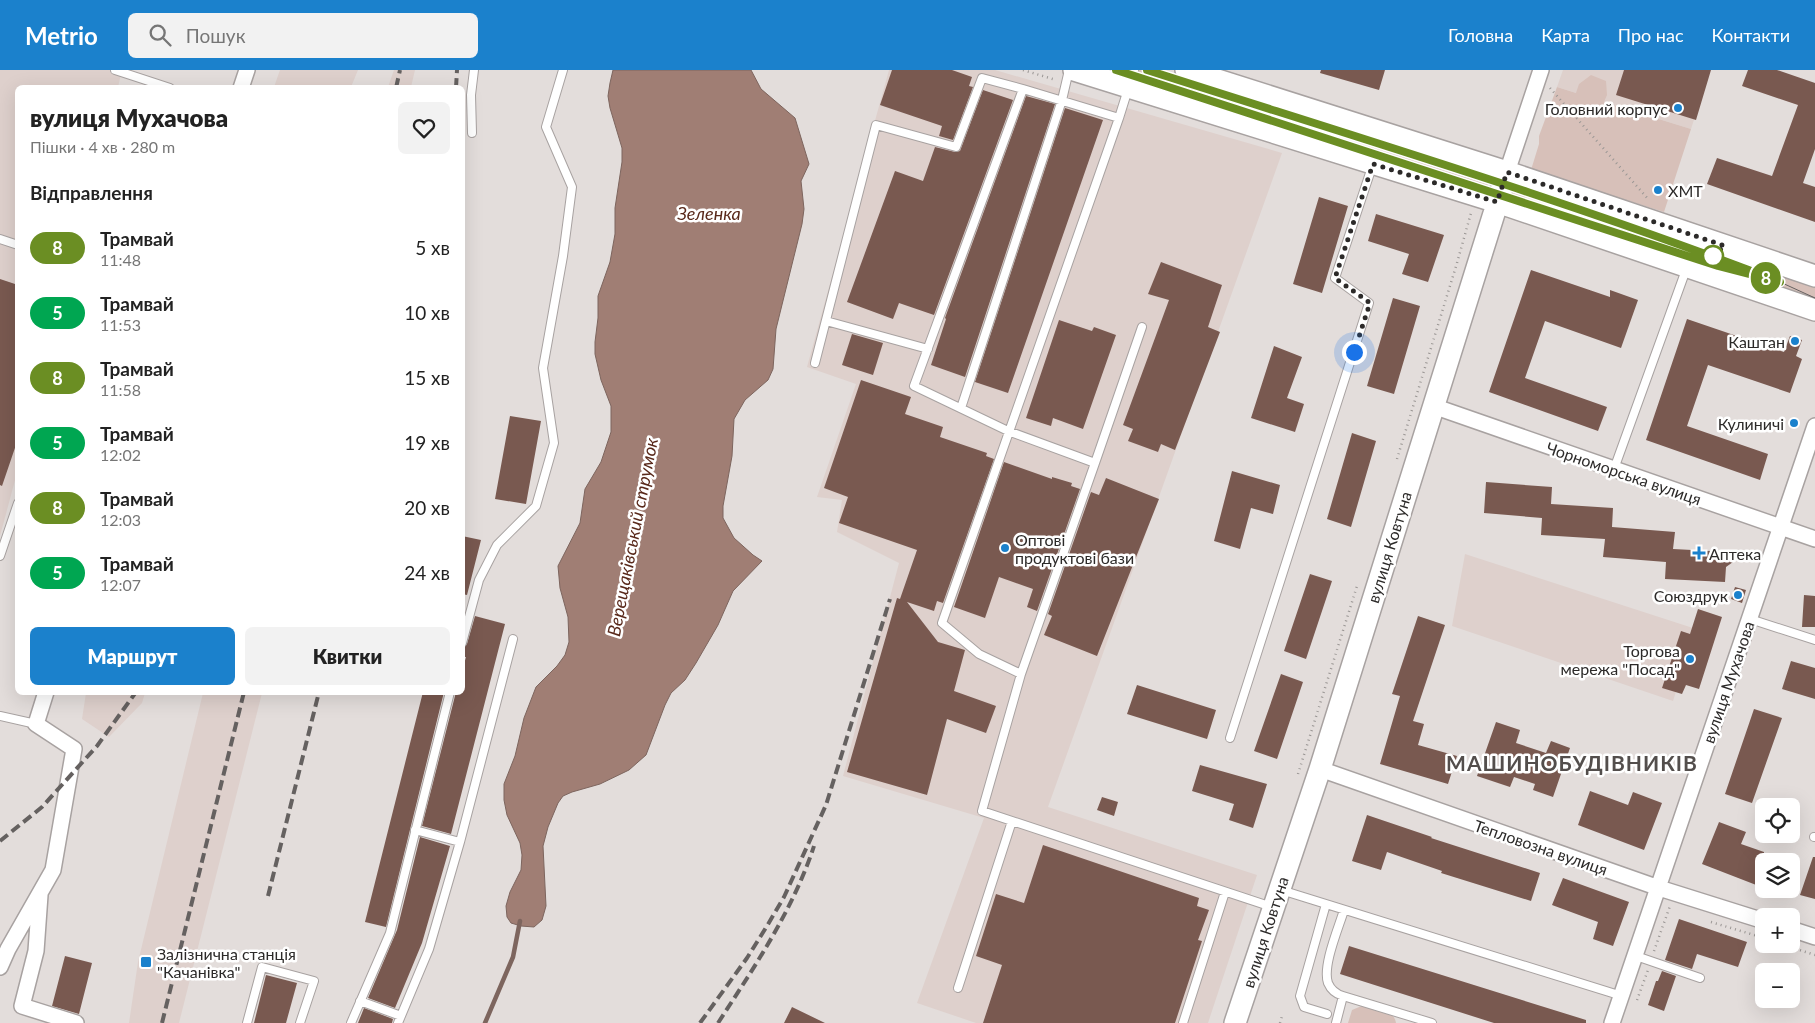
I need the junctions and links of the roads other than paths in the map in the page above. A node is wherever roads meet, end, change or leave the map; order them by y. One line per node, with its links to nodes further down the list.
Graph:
1 (115, 70): 10 (lane)
2 (247, 70): 11 (street)
3 (474, 70): 15 (lane)
4 (563, 70): 39 (lane)
5 (1069, 70): 13 (lane)
6 (1074, 70): 9 (main road)
7 (1186, 70): 17 (main road)
8 (1541, 70): 17 (street, вулиця Ковтуна)
9 (1131, 79): 14 (lane); 16 (main road)
10 (161, 85)
11 (242, 85)
12 (1023, 89): 13 (lane); 24 (lane); 26 (lane)
13 (1062, 100): 14 (lane); 29 (lane)
14 (1119, 118): 31 (lane)
15 (472, 134)
16 (1373, 164): 18 (main road); 47 (lane)
17 (1507, 172): 18 (main road, вулиця Ковтуна); 22 (main road)
18 (1497, 202): 21 (main road); 28 (main road, вулиця Ковтуна)
19 (0, 239): 20 (lane)
20 (15, 244)
21 (1686, 267): 23 (main road); 33 (lane)
22 (1815, 276)
23 (1815, 310)
24 (826, 321): 26 (lane); 27 (lane)
25 (1142, 327): 32 (lane)
26 (928, 349): 29 (lane)
27 (815, 363)
28 (1433, 406): 33 (street, Чорноморська вулиця); 48 (main road, вулиця Ковтуна)
29 (961, 408): 31 (lane)
30 (1815, 426): 35 (street, вулиця Мухачова)
31 (1008, 431): 32 (lane); 42 (lane)
32 (1095, 463): 42 (lane)
33 (1614, 469): 35 (street, Чорноморська вулиця)
34 (15, 512): 37 (lane)
35 (1780, 528): 36 (street, Чорноморська вулиця); 38 (street, вулиця Мухачова)
36 (1815, 539)
37 (0, 556)
38 (1750, 619): 41 (lane); 52 (street, вулиця Мухачова)
39 (465, 631)
40 (513, 639): 51 (lane)
41 (1815, 640)
42 (1021, 674): 49 (lane)
43 (45, 695): 46 (street)
44 (449, 695): 50 (lane)
45 (0, 716): 46 (lane)
46 (36, 724): 53 (street)
47 (1230, 738)
48 (1320, 769): 52 (street, Тепловозна вулиця); 55 (main road, вулиця Ковтуна)
49 (1012, 821): 54 (lane); 64 (lane)
50 (415, 830): 51 (lane); 67 (lane)
51 (460, 842): 69 (lane)
52 (1659, 888): 58 (street, Тепловозна вулиця); 61 (street, вулиця Мухачова)
53 (41, 891): 62 (street); 70 (street)
54 (1225, 892): 55 (lane); 74 (lane)
55 (1276, 898): 56 (lane); 75 (main road, вулиця Ковтуна)
56 (1326, 904): 57 (lane); 68 (lane)
57 (1344, 910): 65 (lane); 66 (lane)
58 (1755, 918)
59 (1800, 932): 60 (street)
60 (1815, 937)
61 (1636, 956): 63 (lane); 66 (street, вулиця Мухачова)
62 (0, 967)
63 (1700, 978)
64 (958, 988)
65 (1343, 996): 76 (lane); 77 (lane)
66 (1622, 996): 78 (street, вулиця Мухачова)
67 (360, 1001): 69 (lane); 73 (lane)
68 (1327, 1014)
69 (399, 1019)
70 (76, 1023)
71 (247, 1023): 72 (lane)
72 (300, 1023)
73 (351, 1023)
74 (1182, 1023)
75 (1235, 1023)
76 (1336, 1023)
77 (1432, 1023)
78 (1612, 1023)

